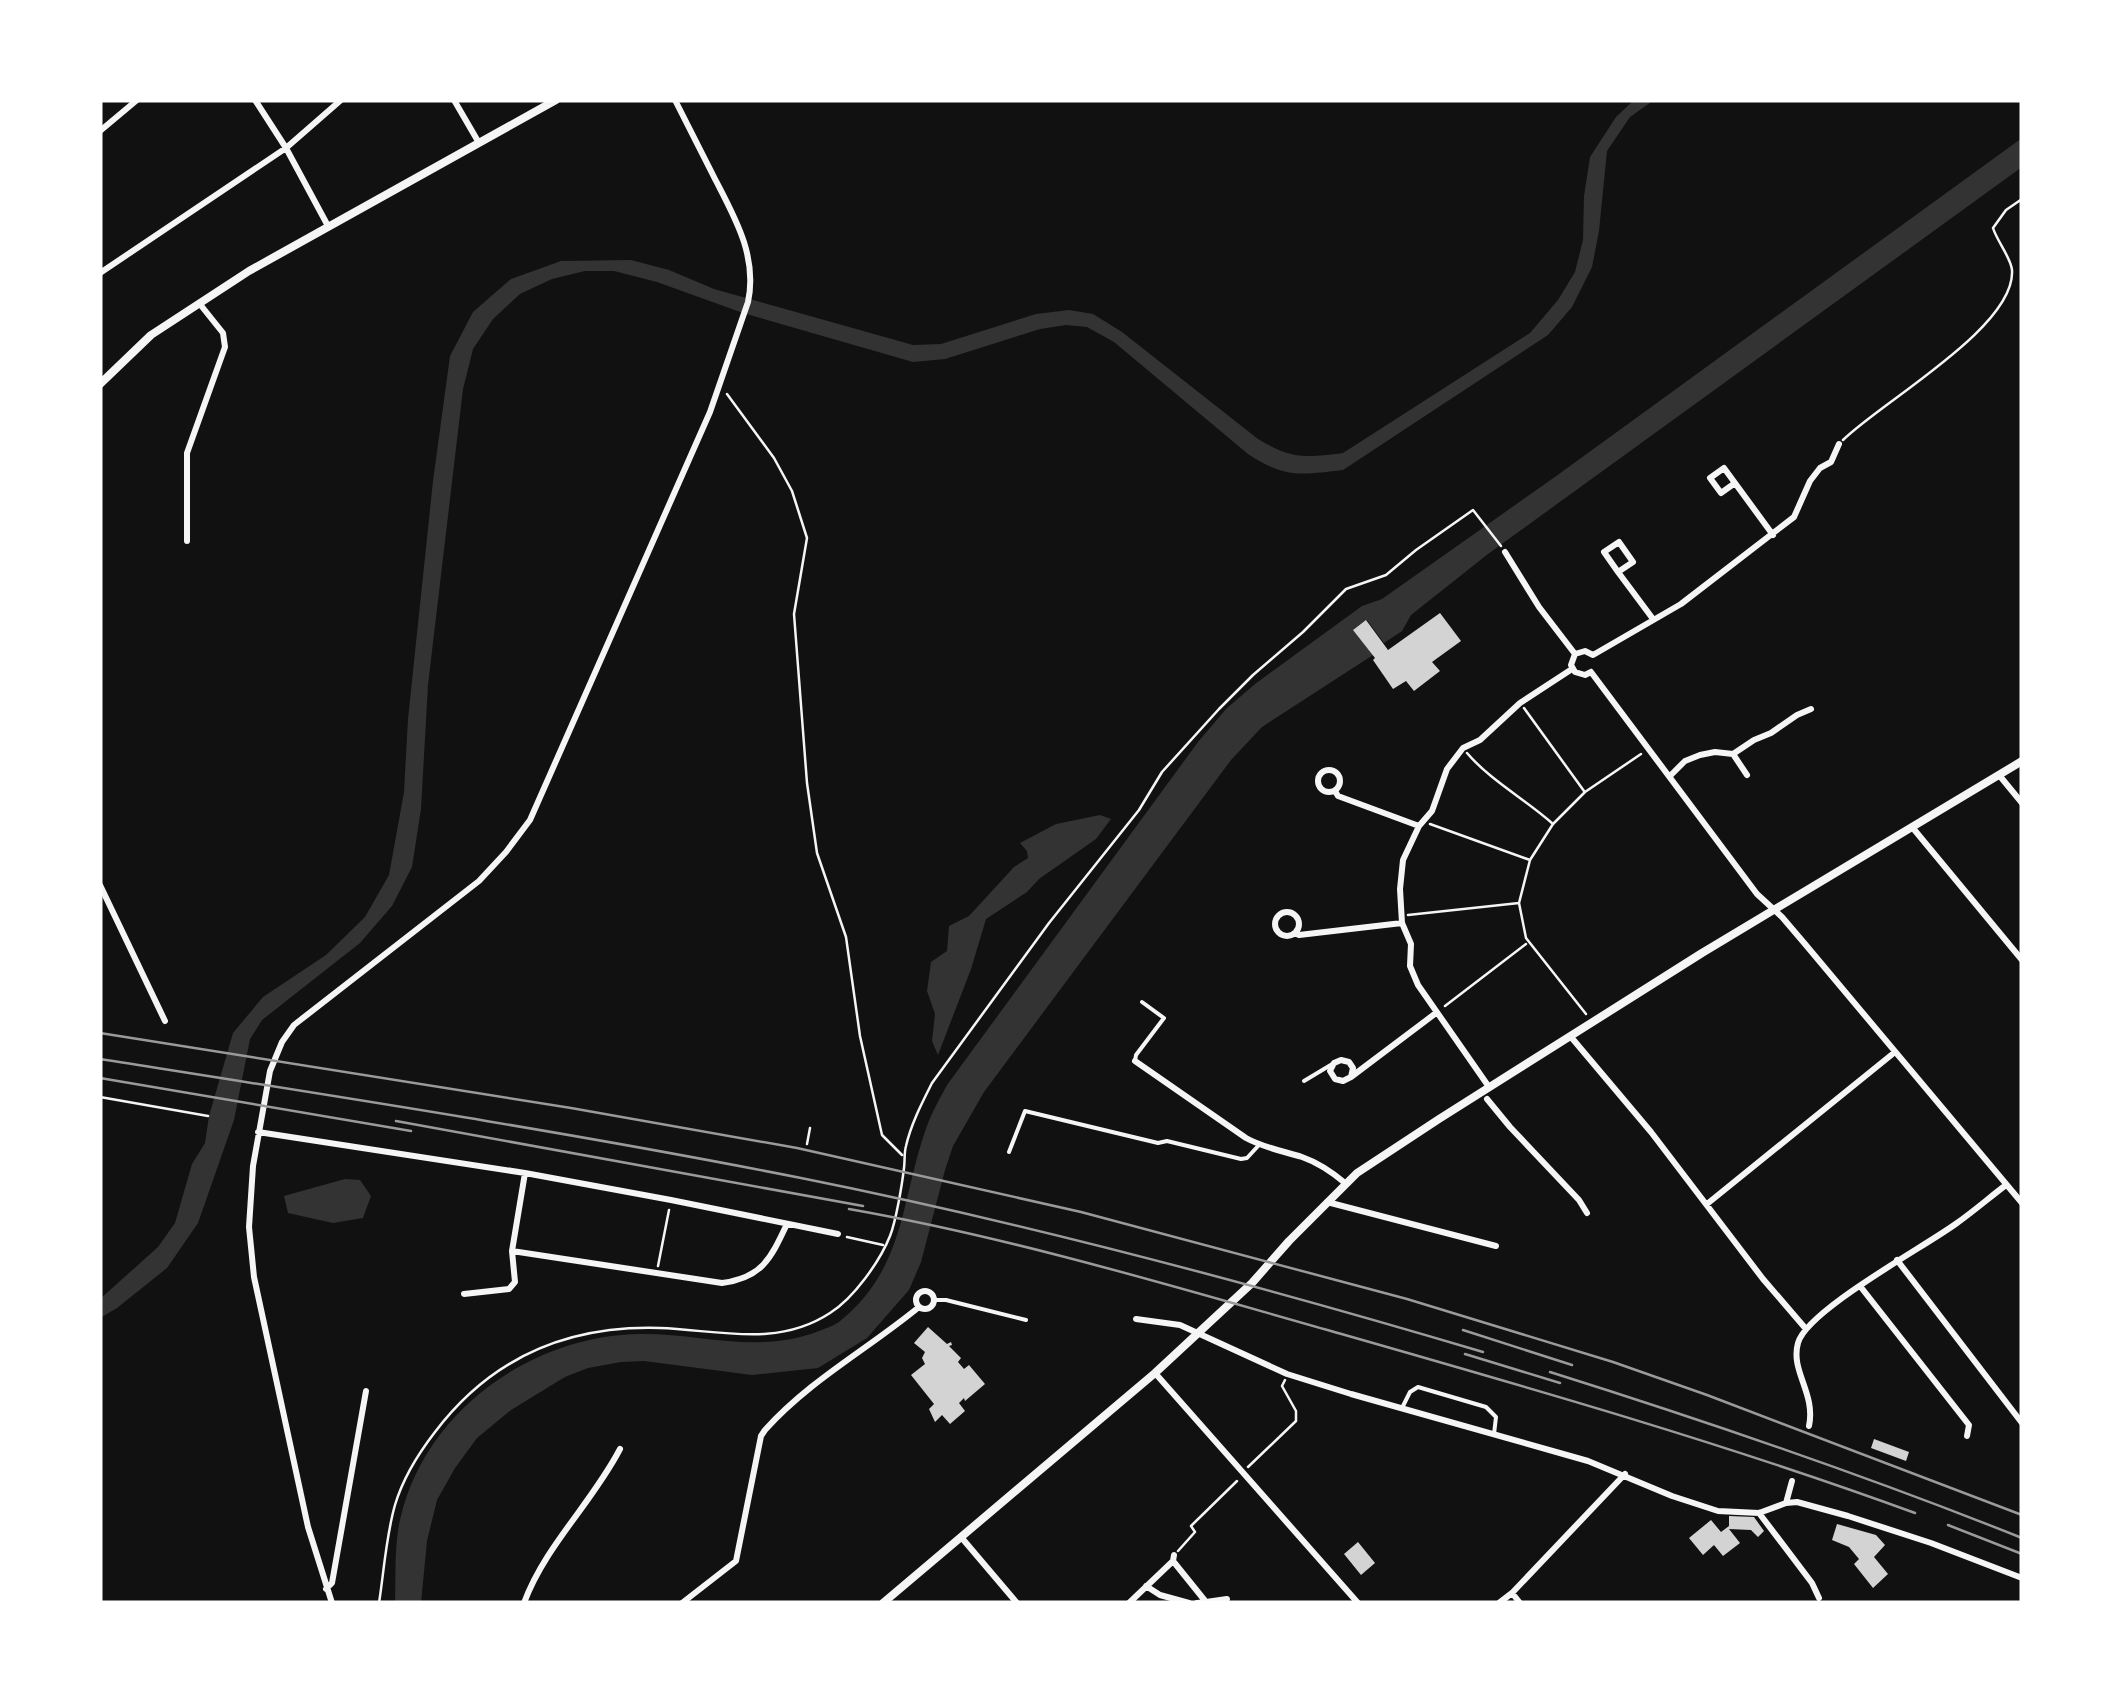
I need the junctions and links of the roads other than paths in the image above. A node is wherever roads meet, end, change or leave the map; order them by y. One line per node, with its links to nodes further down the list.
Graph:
1 (136, 100): 7 (street)
2 (256, 100): 9 (street)
3 (342, 100): 9 (street)
4 (454, 100): 8 (street)
5 (556, 100): 8 (street)
6 (675, 100): 51 (street)
7 (100, 132)
8 (478, 143): 10 (street)
9 (286, 148): 10 (street); 11 (street)
10 (328, 226): 12 (street)
11 (100, 272)
12 (199, 303): 13 (street); 17 (street)
13 (100, 384)
14 (1839, 444): 16 (street)
15 (1734, 483): 16 (street)
16 (1773, 535): 20 (street)
17 (187, 541)
18 (1503, 550): 21 (street)
19 (1618, 572): 19 (street); 20 (street)
20 (1653, 619): 22 (street)
21 (1575, 654): 22 (street); 23 (street)
22 (1593, 655): 24 (street)
23 (1572, 668): 24 (street); 33 (street)
24 (1591, 672): 30 (street)
25 (1811, 709): 26 (street)
26 (1733, 754): 28 (street); 30 (street)
27 (2022, 761): 29 (street)
28 (1747, 775)
29 (1999, 775): 32 (street); 34 (street)
30 (1670, 776): 36 (street)
31 (1335, 791): 33 (street)
32 (2022, 803)
33 (1422, 824): 37 (street)
34 (1912, 827): 36 (street); 39 (street)
35 (100, 885): 42 (street)
36 (1773, 910): 43 (street); 44 (street)
37 (1402, 919): 38 (street); 41 (street)
38 (1296, 932)
39 (2022, 960)
40 (1142, 1002): 45 (lane)
41 (1436, 1012): 47 (street); 49 (street)
42 (166, 1021)
43 (1571, 1037): 49 (street); 59 (street)
44 (1896, 1052): 56 (street); 59 (street)
45 (1135, 1062): 52 (street)
46 (1334, 1063): 47 (street); 47 (street); 48 (lane)
47 (1351, 1077)
48 (1304, 1081)
49 (1489, 1087): 55 (street)
50 (1488, 1099): 60 (street)
51 (258, 1132): 54 (street); 89 (street)
52 (1259, 1145): 53 (lane); 55 (street)
53 (1009, 1152)
54 (525, 1173): 61 (street); 64 (street)
55 (1345, 1183): 57 (street)
56 (2006, 1185): 58 (street); 65 (street)
57 (1327, 1202): 63 (street); 73 (street)
58 (2022, 1203)
59 (1707, 1204): 72 (street)
60 (1586, 1214)
61 (787, 1224): 62 (street); 64 (street)
62 (838, 1234)
63 (1496, 1246)
64 (512, 1251): 67 (street)
65 (1897, 1260): 66 (street); 77 (street)
66 (1860, 1286): 72 (street); 80 (street)
67 (464, 1294)
68 (934, 1300): 69 (street); 69 (street); 71 (lane)
69 (920, 1307): 96 (street)
70 (1136, 1319): 73 (street)
71 (1026, 1320)
72 (1806, 1329): 78 (street)
73 (1198, 1333): 74 (street); 76 (street)
74 (1155, 1373): 86 (street); 102 (street)
75 (366, 1391): 89 (street)
76 (1402, 1408): 79 (street); 79 (lane)
77 (2022, 1423)
78 (1809, 1426)
79 (1494, 1434): 82 (street)
80 (1968, 1436)
81 (620, 1448): 95 (street)
82 (1625, 1474): 85 (street); 90 (street)
83 (1792, 1481): 84 (street)
84 (1786, 1503): 85 (street); 87 (street)
85 (1759, 1512): 91 (street)
86 (961, 1537): 97 (street); 98 (street)
87 (2022, 1578)
88 (1146, 1586): 93 (street); 99 (street); 100 (street)
89 (326, 1589): 94 (street)
90 (1512, 1593): 103 (street); 104 (street)
91 (1819, 1598)
92 (1227, 1599): 93 (street)
93 (1206, 1602): 101 (street)
94 (332, 1603)
95 (524, 1603)
96 (682, 1603)
97 (883, 1603)
98 (1017, 1603)
99 (1129, 1603)
100 (1189, 1603)
101 (1197, 1603)
102 (1358, 1603)
103 (1500, 1603)
104 (1520, 1603)

